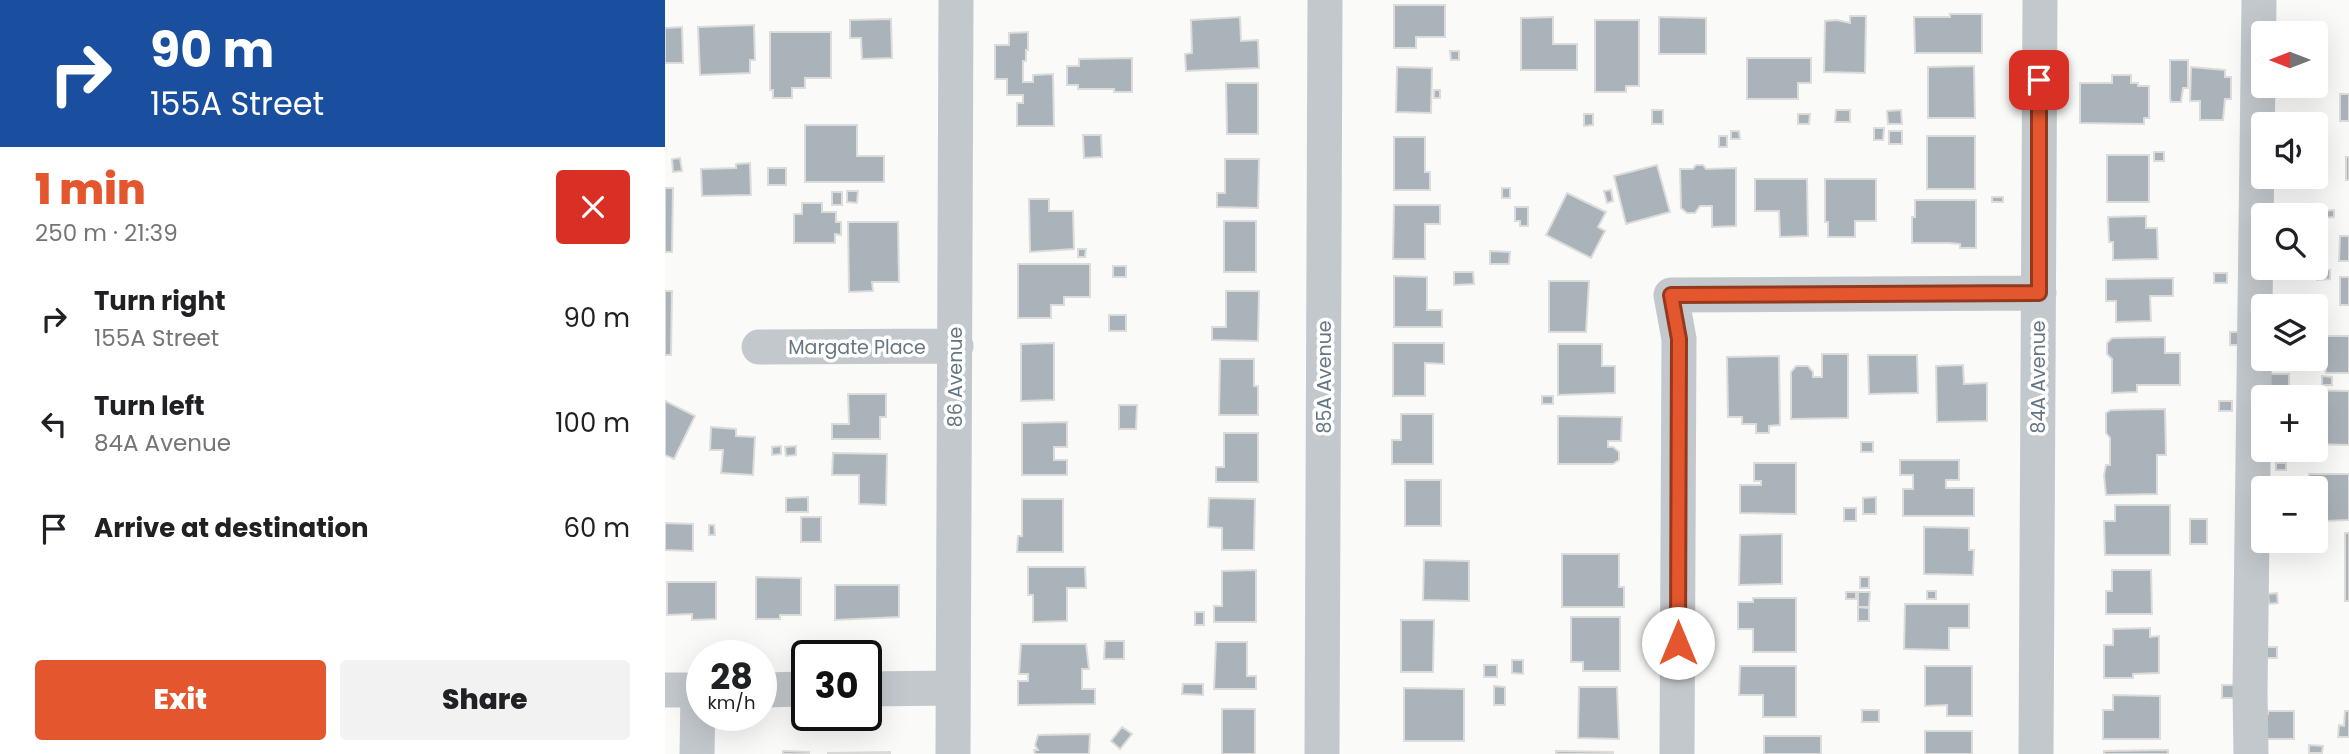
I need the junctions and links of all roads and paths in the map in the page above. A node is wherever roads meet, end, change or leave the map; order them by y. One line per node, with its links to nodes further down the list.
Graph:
1 (956, 0): 6 (street, 86 Avenue)
2 (1325, 0): 13 (street, 85A Avenue)
3 (2040, 0): 5 (street, 84A Avenue)
4 (2259, 0): 16 (street)
5 (2039, 293): 14 (street); 15 (street, 84A Avenue)
6 (956, 346): 7 (street, Margate Place); 8 (street, 86 Avenue)
7 (759, 347)
8 (953, 688): 9 (street); 12 (street, 86 Avenue)
9 (882, 689)
10 (694, 731): 11 (street)
11 (697, 754)
12 (953, 754)
13 (1322, 754)
14 (1677, 754)
15 (2036, 754)
16 (2251, 754)

